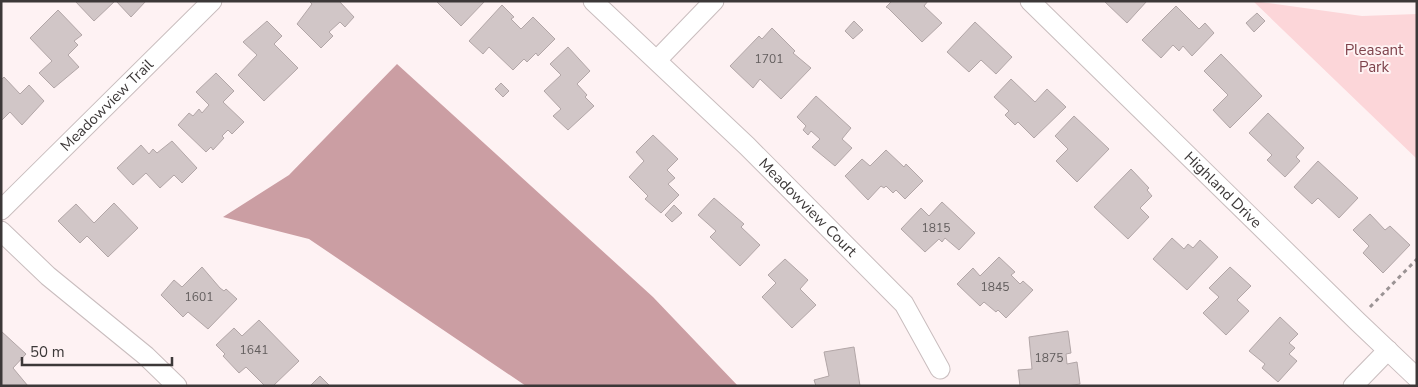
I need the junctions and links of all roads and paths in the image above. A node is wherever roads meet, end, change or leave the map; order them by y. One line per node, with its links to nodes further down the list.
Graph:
1 (212, 1): 6 (street, Meadowview Trail)
2 (593, 1): 5 (street)
3 (714, 1): 5 (street)
4 (1030, 1): 9 (street, Highland Drive)
5 (657, 60): 11 (street, Meadowview Court)
6 (1, 210)
7 (1, 231): 13 (street)
8 (1417, 260): 9 (path)
9 (1357, 321): 10 (street, Highland Drive)
10 (1388, 350): 12 (street, Highland Drive); 14 (street)
11 (940, 369)
12 (1417, 378)
13 (176, 386)
14 (1353, 386)

